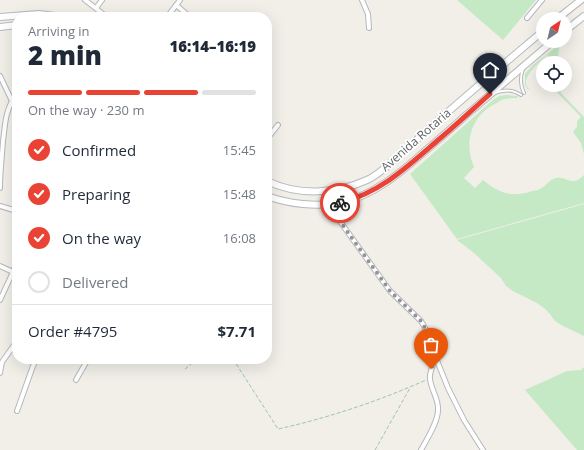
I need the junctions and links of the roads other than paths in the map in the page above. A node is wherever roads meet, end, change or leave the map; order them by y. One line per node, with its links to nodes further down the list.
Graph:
1 (85, 0): 8 (street)
2 (102, 0): 8 (street)
3 (180, 0): 7 (street)
4 (362, 0): 20 (street)
5 (542, 0): 16 (street)
6 (581, 0): 12 (main road)
7 (176, 5): 10 (street); 11 (street)
8 (96, 8): 9 (street)
9 (101, 12)
10 (171, 12)
11 (184, 12)
12 (566, 12)
13 (12, 16): 15 (main road)
14 (584, 16): 17 (main road)
15 (0, 17)
16 (528, 18)
17 (572, 25)
18 (12, 26): 19 (main road)
19 (0, 27)
20 (369, 28)
21 (536, 37): 31 (main road, Avenida Rotaria)
22 (546, 48): 23 (main road, Avenida Rotaria)
23 (524, 67): 25 (lane); 26 (main road, Avenida Rotaria)
24 (0, 76): 28 (street)
25 (524, 93)
26 (490, 94): 27 (lane); 34 (main road, Avenida Rotaria)
27 (521, 96)
28 (12, 102): 32 (street)
29 (278, 125): 30 (street)
30 (272, 133)
31 (272, 183)
32 (0, 188)
33 (272, 198): 34 (main road, Avenida Rotaria)
34 (330, 204): 42 (street)
35 (0, 206): 36 (street)
36 (12, 210)
37 (0, 266): 38 (street)
38 (12, 272)
39 (12, 274): 40 (street)
40 (0, 300)
41 (12, 348): 45 (street)
42 (436, 358): 48 (street); 49 (street)
43 (34, 364): 47 (street)
44 (85, 364): 46 (street)
45 (0, 373)
46 (76, 380)
47 (17, 411)
48 (421, 450)
49 (483, 450)

